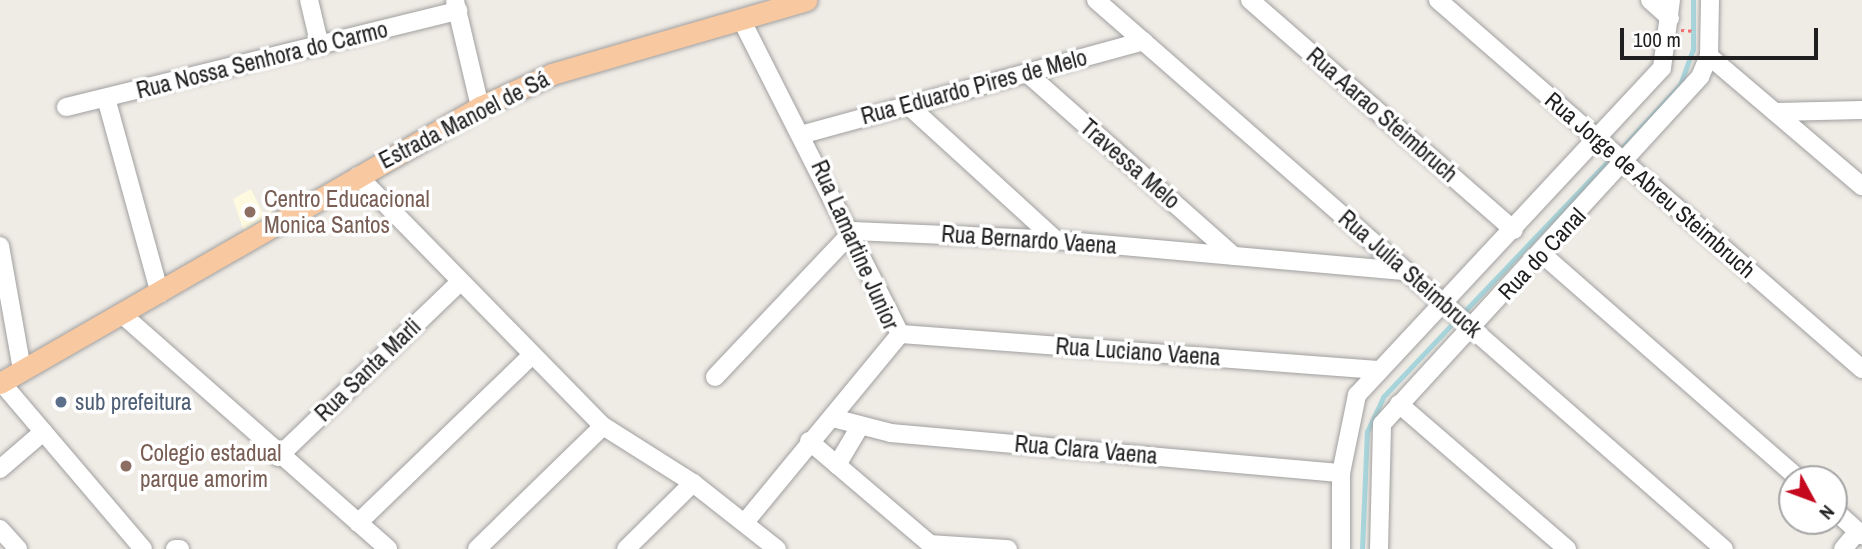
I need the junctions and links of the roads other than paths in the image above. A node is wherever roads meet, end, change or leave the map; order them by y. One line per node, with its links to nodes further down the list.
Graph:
1 (309, 0): 12 (street)
2 (1096, 0): 11 (street, Rua Julia Steimbruck)
3 (1250, 0): 26 (street, Rua Aarao Steimbruch)
4 (1438, 0): 22 (street, Rua Jorge de Abreu Steimbruch)
5 (1650, 0): 9 (street)
6 (1710, 0): 13 (street, Rua do Canal)
7 (799, 1): 10 (main road, Estrada Manoel de Sá)
8 (456, 6): 12 (street, Rua Nossa Senhora do Carmo); 18 (street)
9 (1671, 9): 22 (street, Rua do Canal)
10 (741, 19): 18 (main road, Estrada Manoel de Sá); 21 (street, Rua Lamartine Junior)
11 (1143, 41): 14 (street, Rua Eduardo Pires de Melo); 32 (street, Rua Julia Steimbruck)
12 (320, 46): 15 (street, Rua Nossa Senhora do Carmo)
13 (1709, 56): 20 (street); 23 (street, Rua do Canal)
14 (1027, 73): 16 (street, Rua Eduardo Pires de Melo); 31 (street, Travessa Melo)
15 (106, 98): 17 (street, Rua Nossa Senhora do Carmo); 34 (street)
16 (908, 105): 21 (street, Rua Eduardo Pires de Melo); 28 (street)
17 (66, 107)
18 (480, 107): 24 (main road, Estrada Manoel de Sá)
19 (1862, 110): 20 (street)
20 (1774, 112): 25 (street)
21 (804, 134): 27 (street, Rua Lamartine Junior)
22 (1599, 141): 23 (street, Rua Jorge de Abreu Steimbruch); 26 (street, Rua do Canal)
23 (1624, 162): 30 (street, Rua do Canal); 40 (street, Rua Jorge de Abreu Steimbruch)
24 (358, 176): 33 (street); 34 (main road, Estrada Manoel de Sá)
25 (1862, 186)
26 (1514, 230): 35 (street, Rua do Canal)
27 (853, 231): 28 (street, Rua Bernardo Vaena); 38 (street, Rua Lamartine Junior); 43 (street)
28 (1056, 240): 31 (street, Rua Bernardo Vaena)
29 (0, 246): 41 (street)
30 (1542, 254): 37 (street, Rua do Canal); 53 (street)
31 (1234, 256): 32 (street, Rua Bernardo Vaena)
32 (1406, 271): 35 (street, Rua Julia Steimbruck)
33 (458, 283): 39 (street); 51 (street, Rua Santa Marli)
34 (160, 294): 36 (main road, Estrada Manoel de Sá)
35 (1446, 305): 37 (street, Rua Julia Steimbruck); 42 (street, Rua do Canal)
36 (124, 316): 41 (main road, Estrada Manoel de Sá); 51 (street)
37 (1471, 326): 45 (street, Rua do Canal); 72 (street, Rua Julia Steimbruck)
38 (900, 334): 42 (street, Rua Luciano Vaena); 46 (street, Rua Lamartine Junior)
39 (531, 356): 47 (street); 58 (street)
40 (1862, 369)
41 (22, 370): 44 (main road, Estrada Manoel de Sá)
42 (1376, 370): 55 (street, Rua do Canal)
43 (715, 377)
44 (0, 382): 49 (street)
45 (1399, 404): 70 (street, Rua do Canal); 71 (street)
46 (833, 418): 48 (street, Rua Clara Vaena); 50 (street, Rua Lamartine Junior)
47 (603, 426): 56 (street); 65 (street)
48 (859, 428): 52 (street); 55 (street, Rua Clara Vaena)
49 (43, 432): 54 (street); 63 (street)
50 (809, 441): 52 (street); 57 (street, Rua Lamartine Junior)
51 (278, 457): 58 (street)
52 (837, 465): 61 (street)
53 (1782, 465)
54 (0, 469)
55 (1341, 473): 69 (street, Rua do Canal)
56 (693, 482): 57 (street); 66 (street)
57 (746, 521): 67 (street)
58 (358, 523): 64 (street)
59 (0, 529): 62 (street)
60 (1860, 533): 73 (street)
61 (933, 546): 68 (street)
62 (18, 549)
63 (143, 549)
64 (388, 549)
65 (477, 549)
66 (625, 549)
67 (777, 549)
68 (1008, 549)
69 (1341, 549)
70 (1379, 549)
71 (1567, 549)
72 (1724, 549)
73 (1843, 549)

